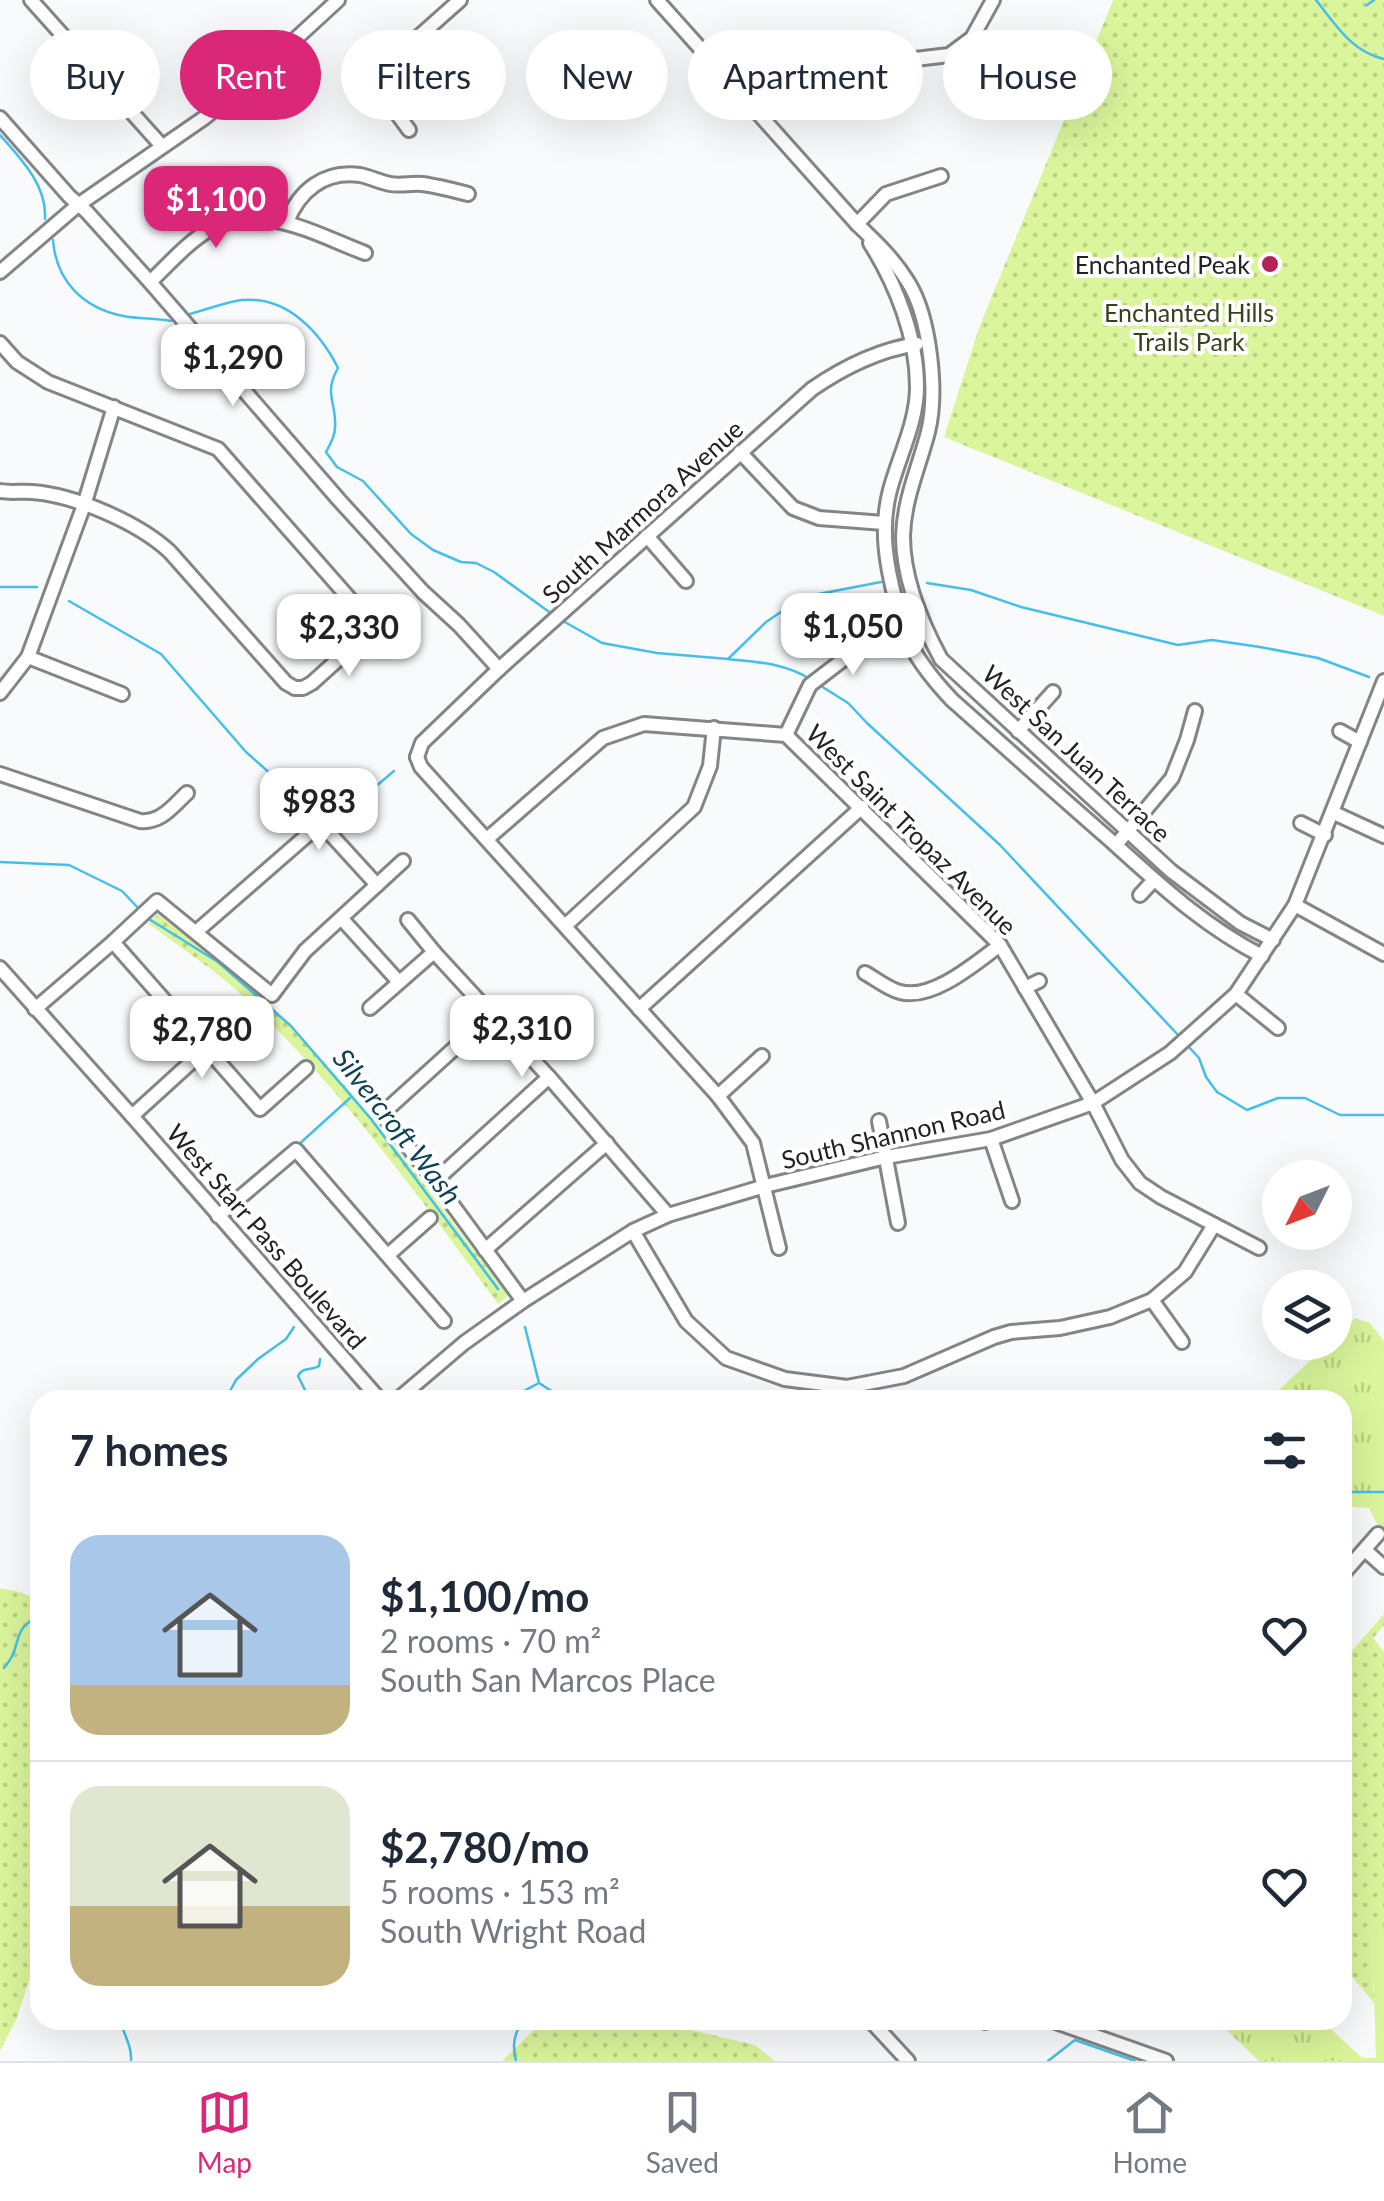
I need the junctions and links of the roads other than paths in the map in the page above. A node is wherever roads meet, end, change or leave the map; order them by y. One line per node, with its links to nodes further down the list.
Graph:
1 (31, 0): 11 (street)
2 (338, 0): 11 (street)
3 (460, 0): 10 (street)
4 (657, 0): 6 (street, West San Juan Terrace)
5 (993, 0): 7 (street)
6 (688, 34)
7 (923, 59)
8 (0, 118): 14 (street)
9 (766, 120): 16 (street, West San Juan Terrace)
10 (409, 130)
11 (161, 145): 14 (street)
12 (941, 176): 16 (street)
13 (468, 194): 15 (street)
14 (78, 205): 18 (street); 19 (street)
15 (287, 222): 17 (street); 19 (street)
16 (858, 224): 21 (street, West San Juan Terrace); 22 (street, West San Juan Terrace)
17 (364, 253)
18 (1, 270)
19 (150, 282): 33 (street)
20 (0, 343): 23 (street)
21 (927, 343): 22 (street, South Marmora Avenue); 30 (street, West San Juan Terrace)
22 (912, 344): 24 (street, South Marmora Avenue); 27 (street, West San Juan Terrace)
23 (114, 407): 26 (street); 26 (street)
24 (740, 452): 27 (street); 28 (street, South Marmora Avenue)
25 (0, 491): 26 (street)
26 (84, 506): 32 (street)
27 (884, 524): 31 (street, West San Juan Terrace)
28 (648, 536): 29 (street); 33 (street, South Marmora Avenue)
29 (686, 581)
30 (924, 626): 31 (street); 40 (street, West San Juan Terrace)
31 (903, 631): 42 (street); 55 (street, West San Juan Terrace)
32 (28, 657): 36 (street); 37 (street)
33 (499, 669): 54 (street, South Marmora Avenue)
34 (1384, 681): 43 (street, South Shannon Road)
35 (1053, 692): 40 (street)
36 (0, 694)
37 (122, 694)
38 (1195, 711): 51 (street)
39 (714, 728): 42 (street, West Saint Tropaz Avenue); 54 (street, West Saint Tropaz Avenue); 63 (street)
40 (1018, 731): 51 (street, West San Juan Terrace)
41 (1340, 731): 43 (street)
42 (786, 735): 47 (street, West Saint Tropaz Avenue)
43 (1360, 742): 48 (street, South Shannon Road)
44 (0, 774): 46 (street)
45 (293, 792): 49 (street)
46 (187, 794)
47 (862, 807): 67 (street, West Saint Tropaz Avenue); 79 (street)
48 (1334, 813): 52 (street, South Shannon Road); 53 (street)
49 (320, 824): 58 (street); 64 (street)
50 (1300, 824): 52 (street)
51 (1128, 830): 55 (street); 65 (street, West San Juan Terrace)
52 (1324, 835): 60 (street, South Shannon Road)
53 (1384, 836)
54 (487, 839): 63 (street)
55 (1116, 846): 57 (street, West San Juan Terrace)
56 (404, 861): 58 (street)
57 (1153, 881): 59 (street, West San Juan Terrace); 70 (street, West San Juan Terrace)
58 (377, 885): 61 (street)
59 (1140, 895)
60 (1295, 905): 65 (street, South Shannon Road); 69 (street)
61 (342, 919): 64 (street); 74 (street)
62 (408, 920): 68 (street)
63 (565, 926): 79 (street)
64 (196, 932): 66 (street)
65 (1273, 940): 70 (street, South Shannon Road)
66 (113, 942): 78 (street); 83 (street)
67 (1000, 945): 72 (street); 75 (street, West Saint Tropaz Avenue)
68 (434, 952): 74 (street); 81 (street)
69 (1384, 954)
70 (1262, 956): 76 (street, South Shannon Road)
71 (0, 968): 78 (street, West Starr Pass Boulevard)
72 (864, 973)
73 (1040, 981): 75 (street)
74 (398, 982): 77 (street)
75 (1026, 988): 88 (street, West Saint Tropaz Avenue)
76 (1236, 994): 82 (street); 88 (street, South Shannon Road)
77 (370, 1008)
78 (35, 1009): 89 (street, West Starr Pass Boulevard)
79 (639, 1009): 87 (street)
80 (243, 1015): 83 (street)
81 (490, 1015): 86 (street); 94 (street)
82 (1278, 1028)
83 (206, 1048): 85 (street); 89 (street)
84 (762, 1056): 87 (street)
85 (306, 1068)
86 (549, 1078): 92 (street); 94 (street)
87 (718, 1096): 95 (street)
88 (1094, 1103): 91 (street, South Shannon Road); 101 (street, West Saint Tropaz Avenue)
89 (132, 1116): 97 (street, West Starr Pass Boulevard)
90 (879, 1121): 93 (street)
91 (992, 1139): 93 (street, South Shannon Road); 96 (street)
92 (607, 1142): 98 (street); 105 (street)
93 (886, 1157): 95 (street, South Shannon Road); 100 (street)
94 (435, 1181): 105 (street)
95 (765, 1186): 98 (street, South Shannon Road); 103 (street)
96 (1012, 1201)
97 (218, 1216): 106 (street); 111 (street, West Starr Pass Boulevard)
98 (668, 1216): 102 (street, South Shannon Road)
99 (430, 1218): 106 (street)
100 (898, 1222)
101 (1214, 1225): 104 (street, West Saint Tropaz Avenue); 107 (street)
102 (634, 1231): 108 (street, South Shannon Road); 113 (street)
103 (778, 1248)
104 (1259, 1248)
105 (486, 1250): 108 (street)
106 (388, 1255): 109 (street)
107 (1152, 1300): 110 (street); 114 (street)
108 (523, 1301): 112 (street, South Shannon Road)
109 (444, 1321)
110 (1182, 1342)
111 (371, 1390)
112 (409, 1390)
113 (830, 1390)
114 (859, 1390)
115 (1378, 1534): 116 (street)
116 (1364, 1550): 117 (street); 118 (street)
117 (1352, 1564)
118 (1384, 1567)
119 (879, 2030): 121 (street)
120 (1078, 2030): 122 (street)
121 (908, 2061)
122 (1166, 2061)

